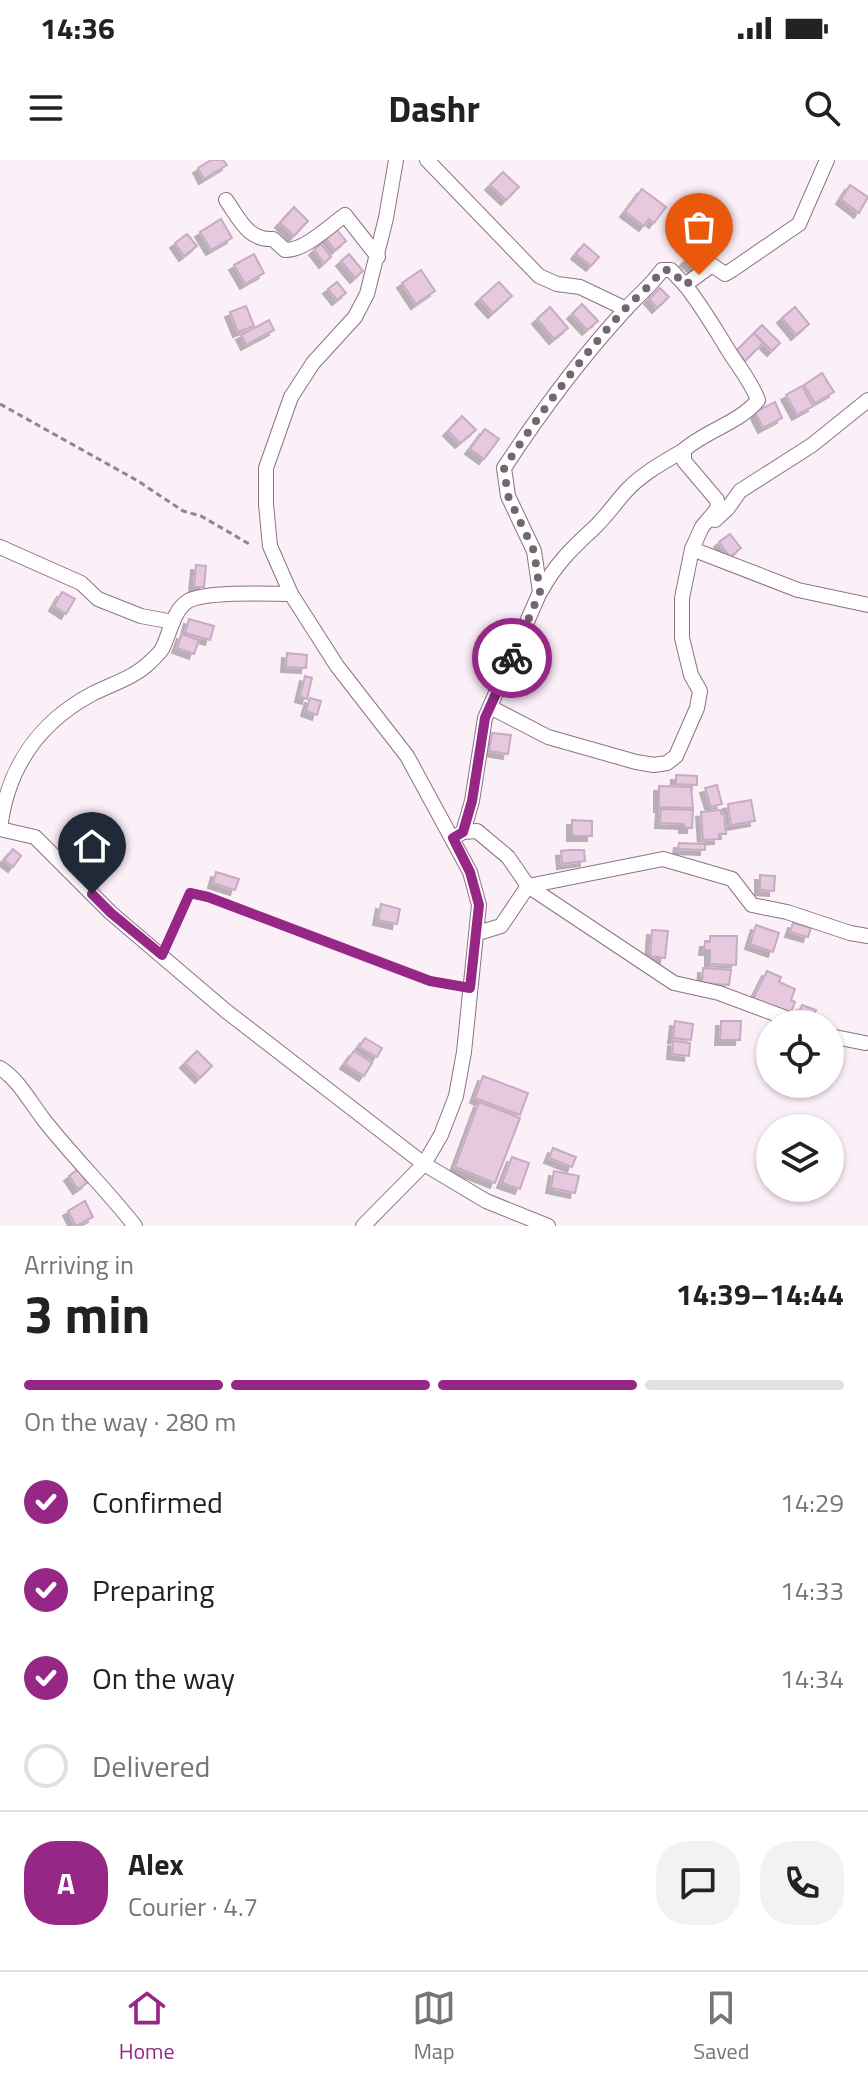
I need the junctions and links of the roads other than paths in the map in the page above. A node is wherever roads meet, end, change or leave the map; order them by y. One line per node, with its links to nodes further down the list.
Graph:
1 (396, 160): 5 (street)
2 (427, 160): 7 (street)
3 (827, 160): 6 (street)
4 (226, 200): 5 (street)
5 (378, 257): 14 (street)
6 (685, 285): 7 (street); 9 (street)
7 (626, 309): 13 (street)
8 (868, 400): 10 (street)
9 (684, 450): 10 (street); 13 (street)
10 (699, 534): 12 (street)
11 (0, 547): 16 (street)
12 (692, 549): 15 (street); 17 (street)
13 (540, 592): 17 (street)
14 (291, 594): 16 (street); 19 (street)
15 (868, 605)
16 (173, 622): 18 (street)
17 (490, 707): 19 (street)
18 (0, 829): 23 (street)
19 (458, 835): 20 (street); 21 (street)
20 (528, 886): 21 (street); 22 (street); 25 (street)
21 (478, 933): 24 (street)
22 (868, 936)
23 (162, 955): 24 (lane); 29 (street)
24 (470, 988): 29 (street)
25 (765, 1010)
26 (844, 1039): 27 (street)
27 (865, 1043)
28 (0, 1068): 30 (street)
29 (424, 1164): 31 (street); 32 (street)
30 (128, 1224)
31 (363, 1226)
32 (548, 1226)

